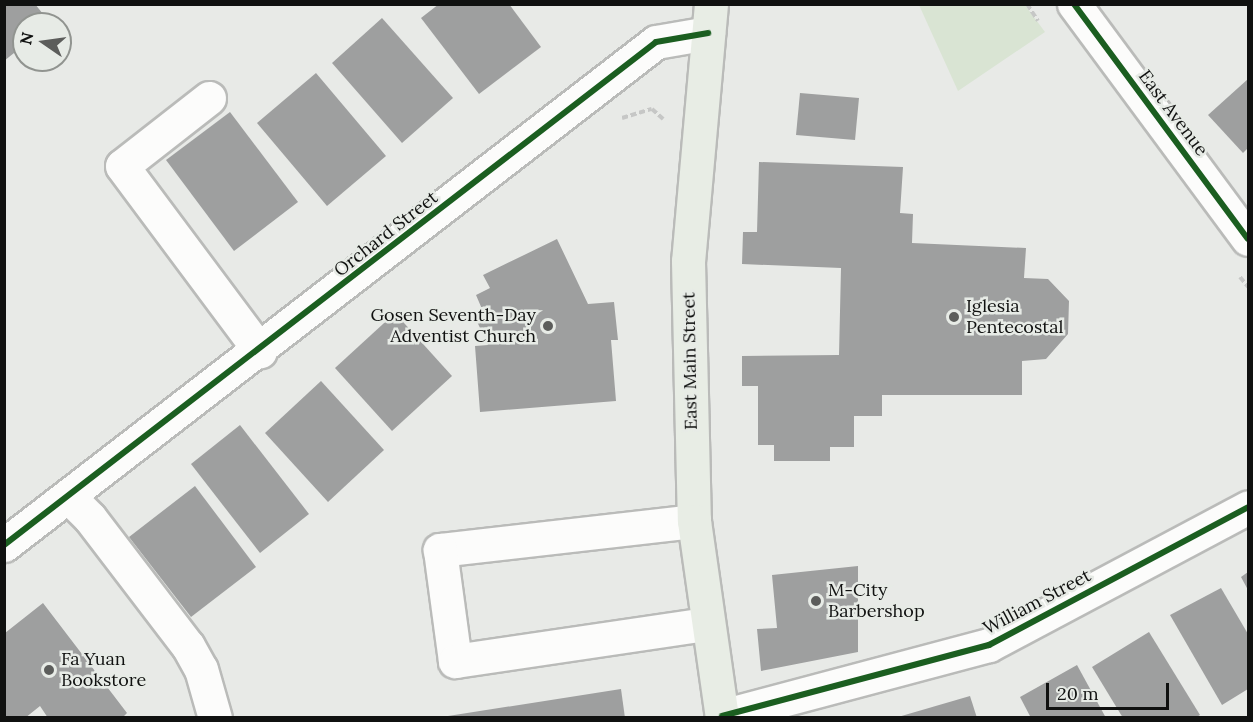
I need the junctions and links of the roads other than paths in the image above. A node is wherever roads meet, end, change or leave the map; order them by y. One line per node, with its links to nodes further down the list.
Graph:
1 (1074, 4): 4 (street, East Avenue)
2 (710, 19): 5 (street, Orchard Street); 8 (main road, East Main Street)
3 (209, 98): 5 (street)
4 (1248, 239)
5 (260, 351): 6 (street, Orchard Street)
6 (68, 496): 9 (street, Orchard Street); 11 (street)
7 (1248, 507): 12 (street, William Street)
8 (694, 521): 10 (main road, East Main Street); 10 (street)
9 (4, 545)
10 (706, 624): 12 (main road, East Main Street)
11 (215, 717)
12 (722, 717)

